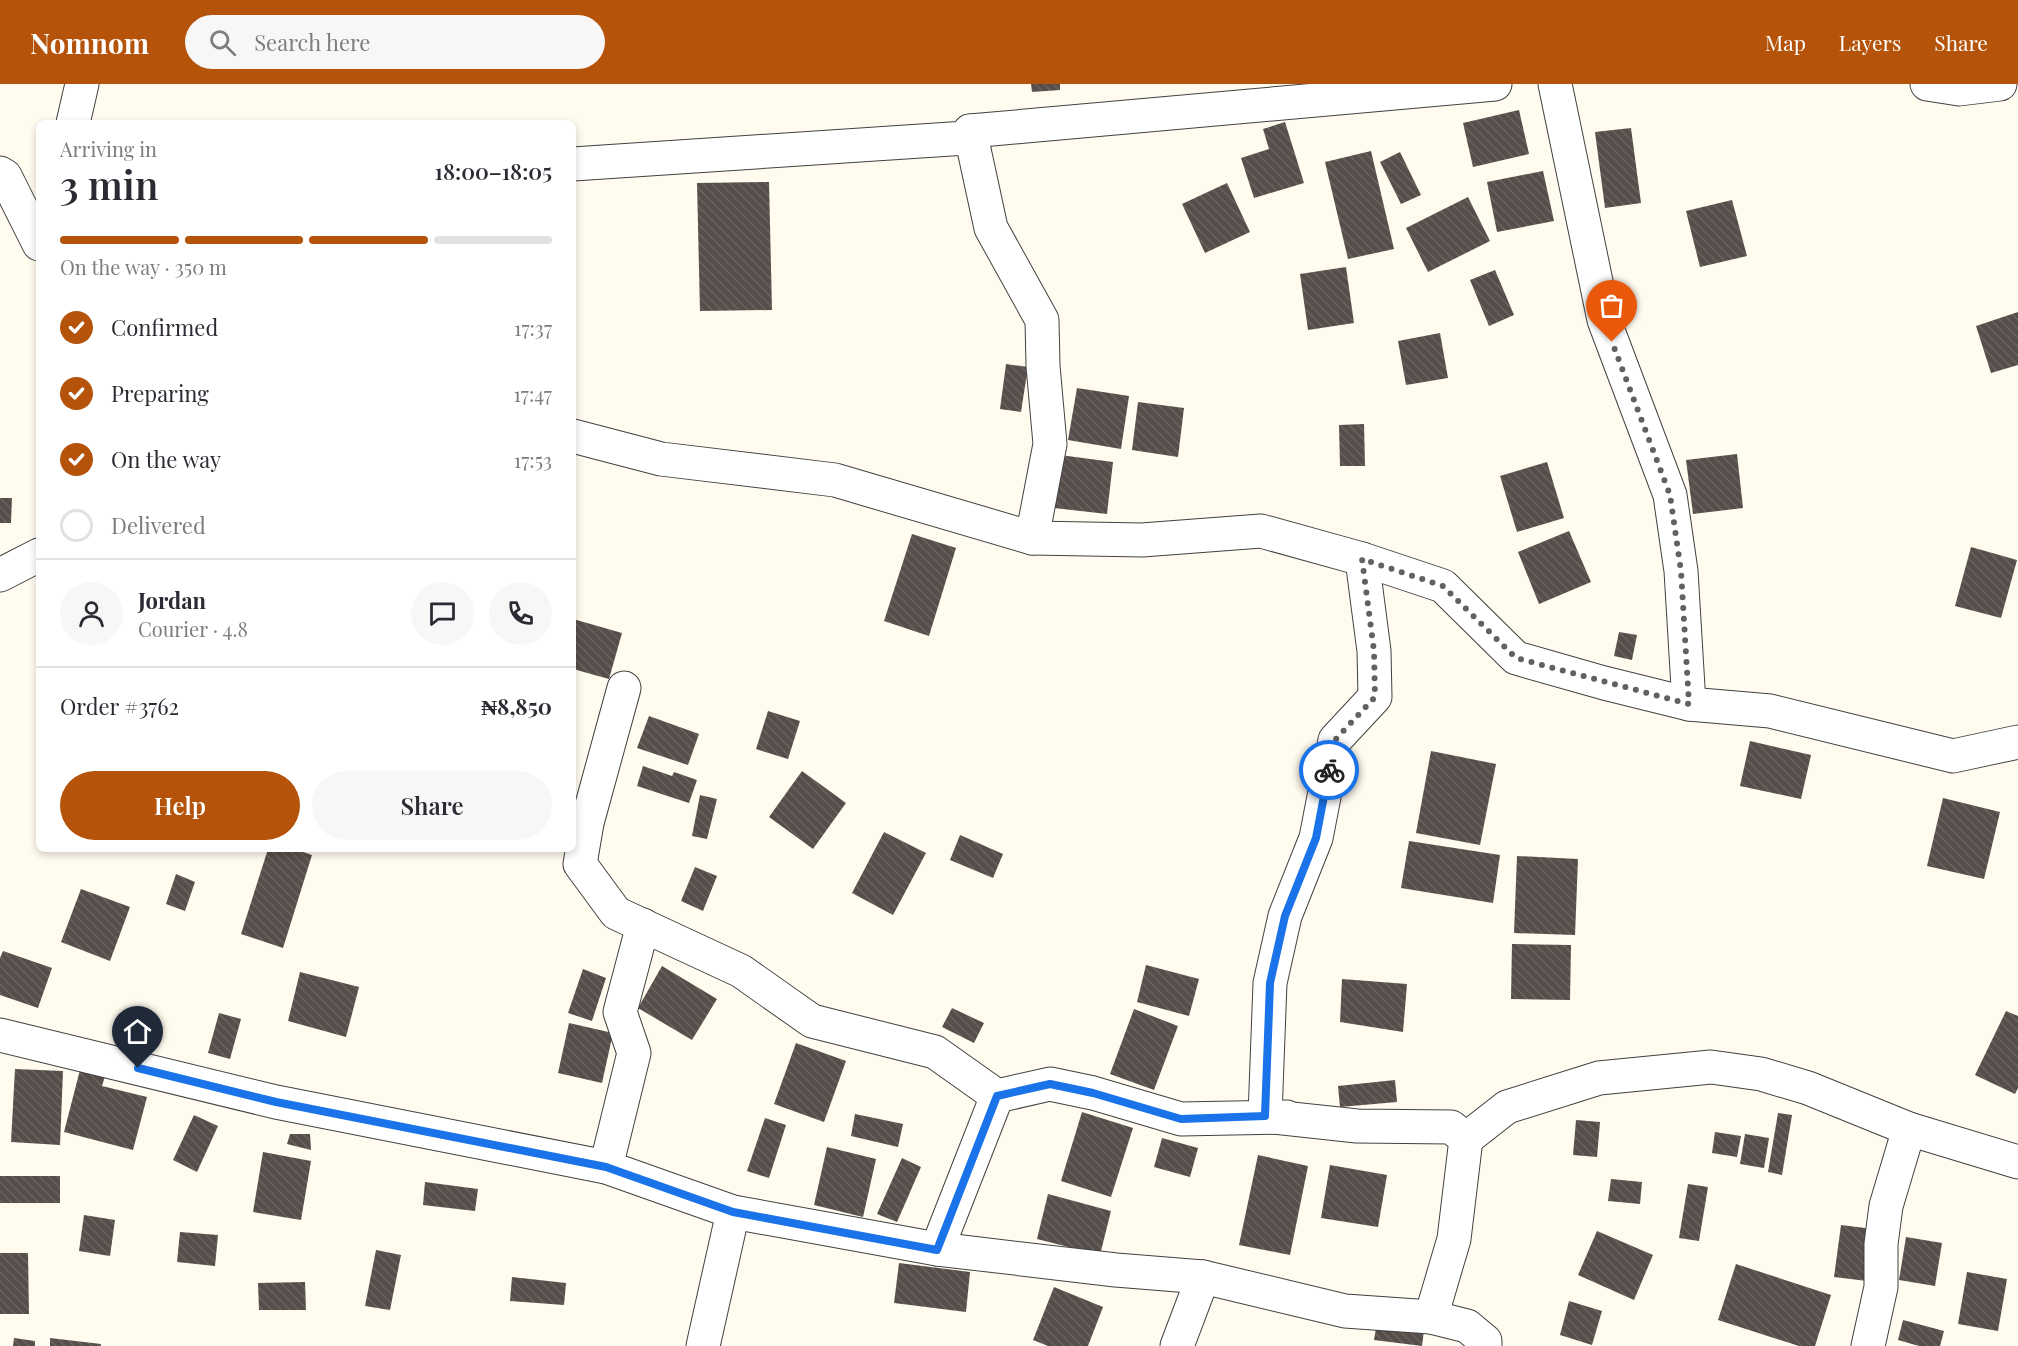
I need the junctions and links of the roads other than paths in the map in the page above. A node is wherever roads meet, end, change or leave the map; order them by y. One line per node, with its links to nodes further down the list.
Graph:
1 (82, 84): 7 (street)
2 (1495, 84): 6 (street)
3 (1555, 84): 18 (street)
4 (1927, 84): 5 (street)
5 (2000, 84)
6 (1350, 91): 8 (street)
7 (74, 120)
8 (970, 131): 9 (street); 13 (street)
9 (576, 164)
10 (0, 173): 11 (street)
11 (36, 237)
12 (576, 437): 13 (street)
13 (1032, 537): 15 (street)
14 (36, 557): 16 (street)
15 (1362, 559): 18 (street); 23 (street)
16 (0, 575)
17 (624, 688): 20 (street)
18 (1689, 704): 19 (street)
19 (2018, 742)
20 (643, 925): 22 (street); 27 (street)
21 (0, 1035): 27 (street)
22 (997, 1096): 23 (street); 29 (street)
23 (1265, 1116): 25 (street)
24 (1909, 1129): 25 (street); 26 (street); 35 (street)
25 (1466, 1139): 31 (street)
26 (2018, 1162)
27 (606, 1167): 28 (street)
28 (733, 1212): 29 (street); 32 (street)
29 (937, 1250): 30 (street)
30 (1203, 1277): 31 (street); 33 (street)
31 (1431, 1317): 34 (street)
32 (703, 1346)
33 (1178, 1346)
34 (1485, 1346)
35 (1868, 1346)

